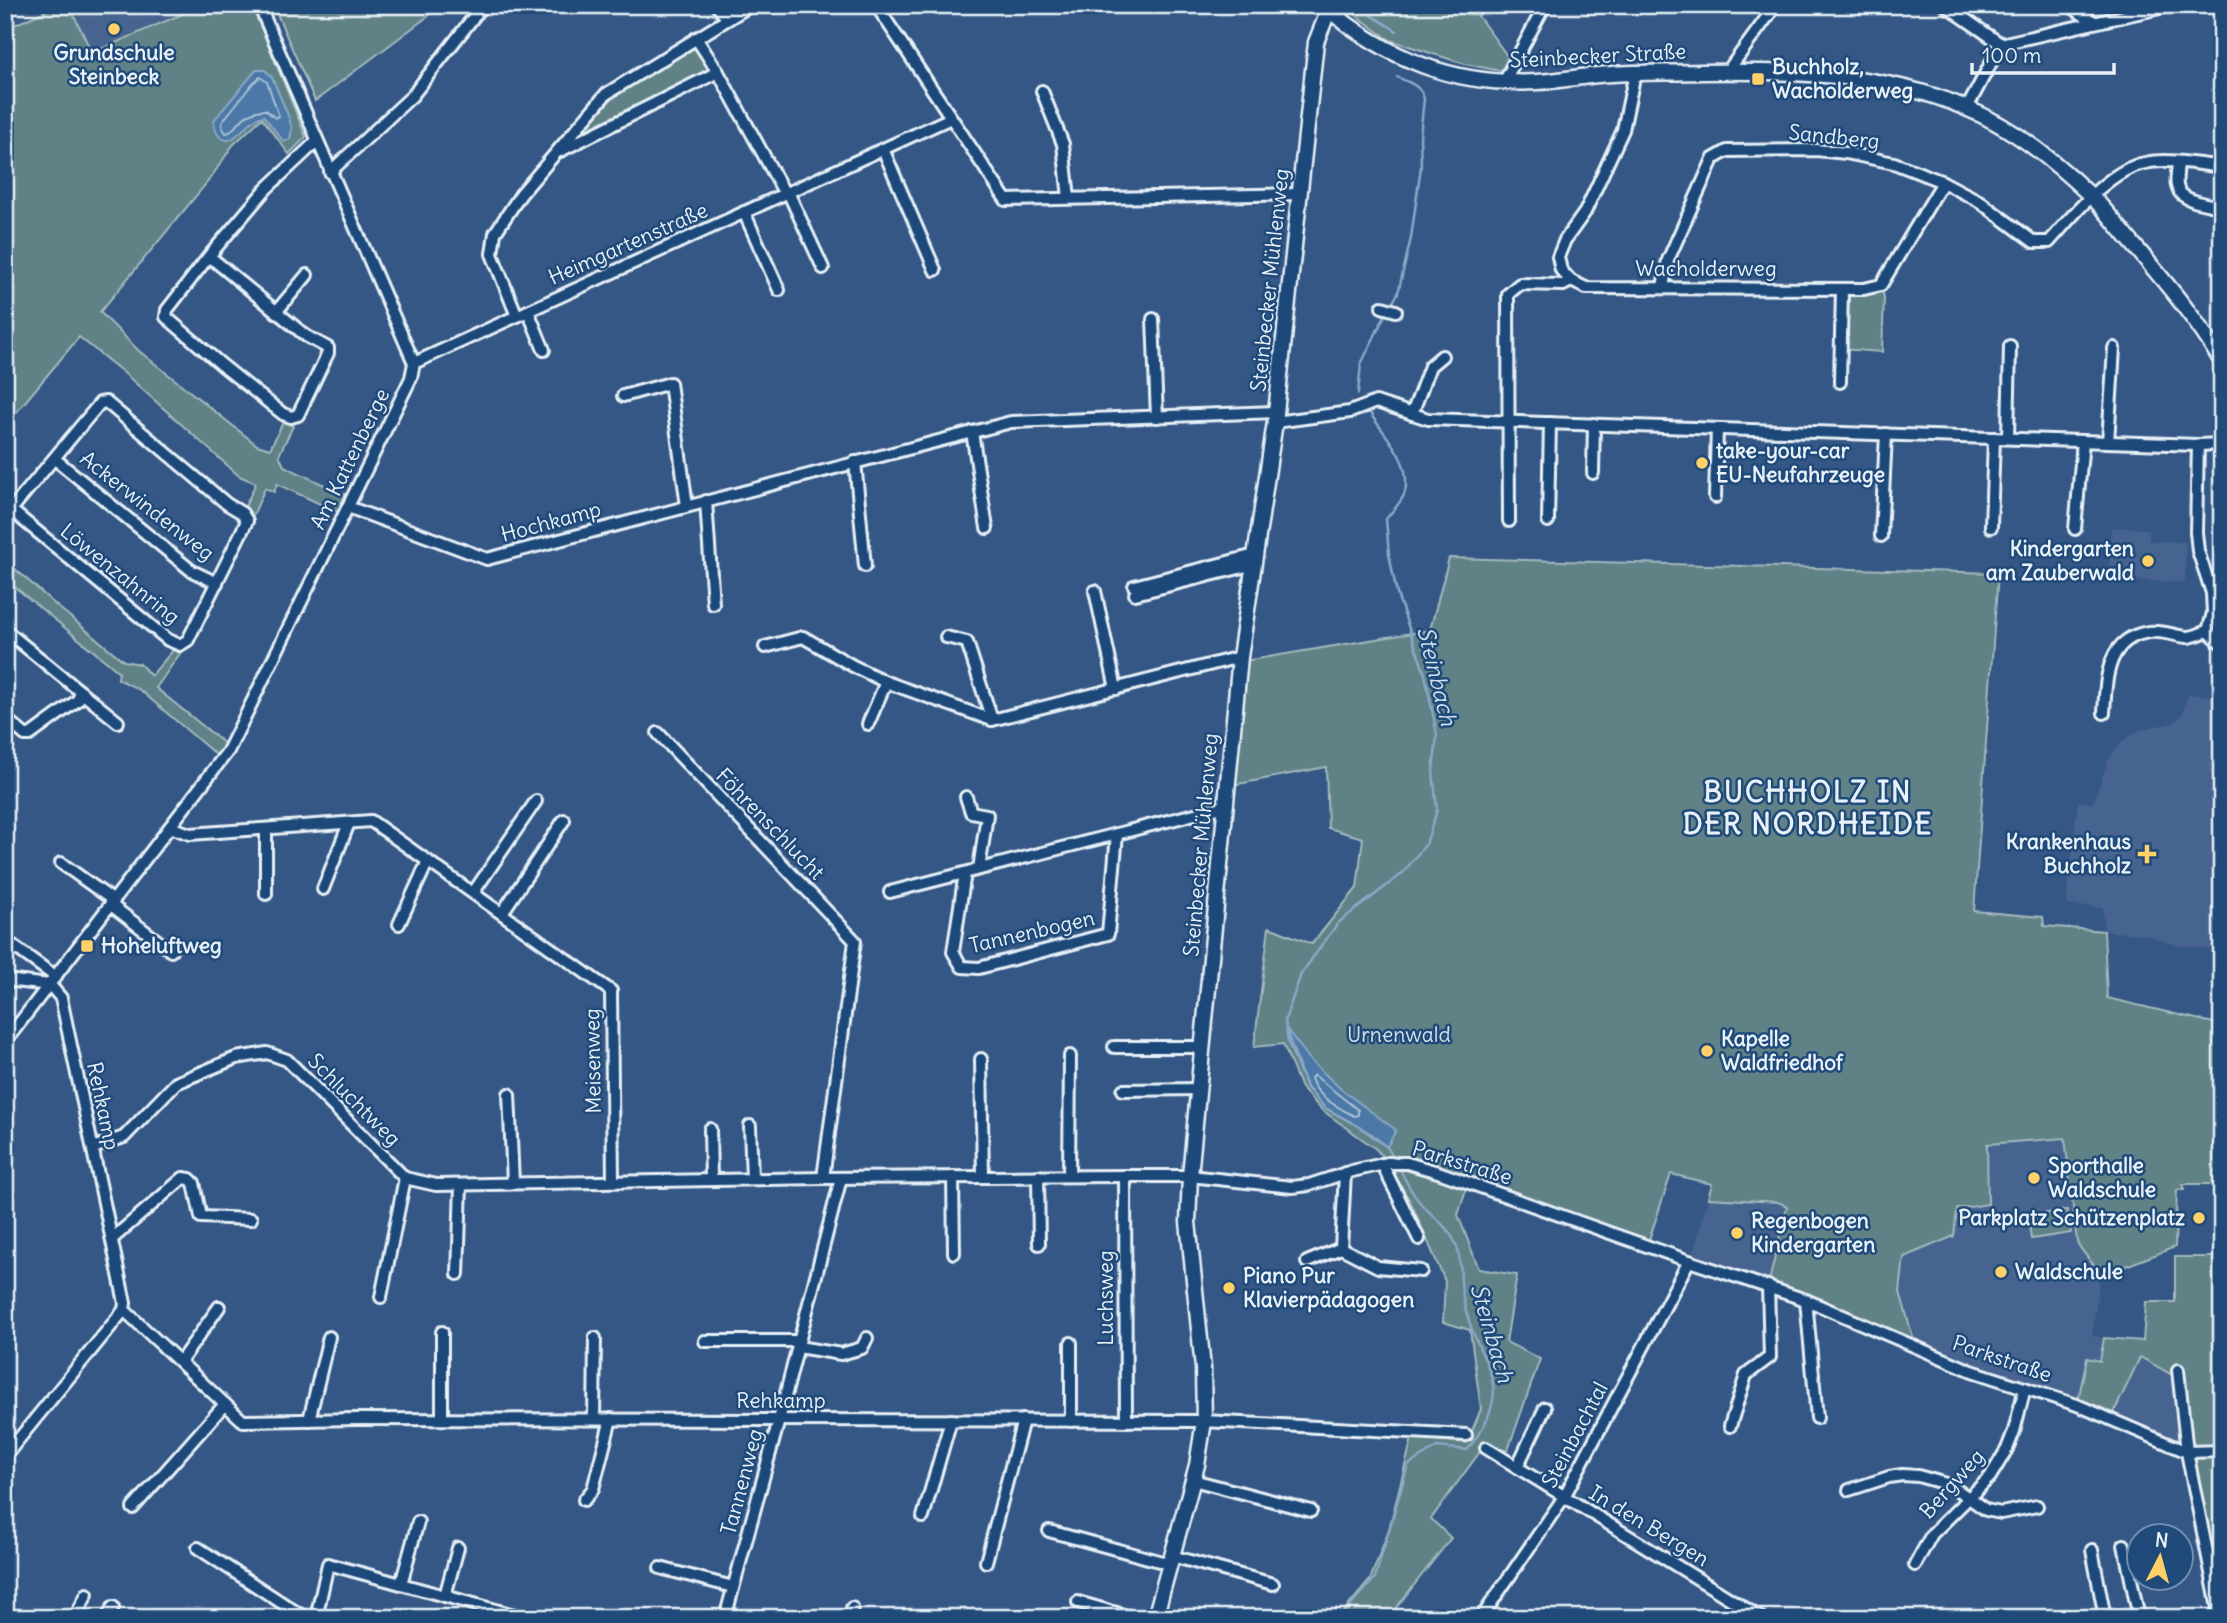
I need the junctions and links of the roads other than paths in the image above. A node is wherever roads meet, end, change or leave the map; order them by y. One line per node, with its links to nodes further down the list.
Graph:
1 (259, 5): 23 (street)
2 (482, 5): 28 (street)
3 (716, 5): 12 (street)
4 (751, 5): 12 (street)
5 (876, 5): 22 (street)
6 (1545, 5): 19 (street)
7 (1776, 5): 17 (street)
8 (1945, 5): 15 (street)
9 (2069, 5): 13 (street)
10 (2173, 5): 13 (street)
11 (1326, 8): 19 (street, Steinbecker Straße); 31 (street, Steinbecker Mühlenweg)
12 (727, 19): 14 (street)
13 (2094, 22): 15 (street)
14 (696, 38): 16 (street); 25 (street)
15 (2001, 44): 21 (street)
16 (718, 72): 25 (street); 30 (street)
17 (1727, 72): 18 (street, Steinbecker Straße); 21 (street, Steinbecker Straße)
18 (1635, 74): 19 (street, Steinbecker Straße); 40 (street)
19 (1504, 82)
20 (1042, 92): 33 (street)
21 (1967, 108): 32 (street, Steinbecker Straße)
22 (951, 118): 24 (street, Heimgartenstraße); 33 (street)
23 (317, 141): 28 (street); 36 (street)
24 (883, 149): 30 (street, Heimgartenstraße); 38 (street)
25 (555, 154): 47 (street)
26 (2178, 162): 27 (street, Sandberg); 32 (street, Sandberg); 34 (street)
27 (2222, 167)
28 (330, 172): 54 (street)
29 (1943, 182): 32 (street, Sandberg); 41 (street, Sandberg); 42 (street, Wacholderweg)
30 (786, 193): 35 (street, Heimgartenstraße); 37 (street)
31 (1300, 194): 33 (street); 59 (street, Steinbecker Mühlenweg)
32 (2092, 197): 53 (street, Steinbecker Straße)
33 (1069, 198)
34 (2222, 208)
35 (744, 212): 43 (street); 47 (street, Heimgartenstraße)
36 (209, 256): 46 (street); 46 (street)
37 (823, 268)
38 (934, 270)
39 (307, 275): 46 (street)
40 (1571, 281): 41 (street, Wacholderweg); 60 (street, Wacholderweg)
41 (1663, 288): 42 (street, Wacholderweg)
42 (1842, 289): 55 (street)
43 (779, 290)
44 (1382, 307): 45 (street)
45 (1395, 311)
46 (276, 312)
47 (522, 313): 51 (street); 54 (street, Heimgartenstraße)
48 (1153, 319): 58 (street)
49 (2010, 346): 67 (street)
50 (2114, 348): 69 (street)
51 (544, 350)
52 (1442, 356): 57 (street)
53 (2221, 357)
54 (414, 363): 78 (street, Am Kattenberge)
55 (1840, 382)
56 (623, 396): 77 (street)
57 (1412, 414): 59 (street, Hochkamp); 60 (street, Hochkamp)
58 (1157, 416): 59 (street, Hochkamp); 64 (street, Hochkamp)
59 (1276, 417): 86 (street, Steinbecker Mühlenweg)
60 (1510, 421): 61 (street, Hochkamp); 80 (street)
61 (1550, 423): 62 (street, Hochkamp); 81 (street)
62 (1594, 424): 63 (street, Hochkamp); 74 (street)
63 (1717, 429): 65 (street, Hochkamp); 75 (street)
64 (972, 432): 73 (street, Hochkamp); 83 (street)
65 (1886, 434): 66 (street, Hochkamp); 85 (street)
66 (1994, 438): 67 (street, Hochkamp); 82 (street)
67 (2008, 439): 68 (street, Hochkamp)
68 (2083, 441): 69 (street, Hochkamp); 84 (street)
69 (2108, 442): 71 (street, Hochkamp)
70 (2222, 444): 71 (street, Hochkamp)
71 (2198, 445): 93 (street)
72 (55, 458): 79 (street); 88 (street, Ackerwindenweg); 88 (street, Löwenzahnring)
73 (855, 463): 76 (street, Hochkamp); 87 (street)
74 (1593, 473)
75 (1716, 497)
76 (706, 501): 77 (street, Hochkamp); 91 (street)
77 (687, 506): 78 (street, Hochkamp)
78 (348, 507): 112 (street, Am Kattenberge)
79 (8, 514): 88 (street, Löwenzahnring)
80 (1509, 521)
81 (1548, 521)
82 (1991, 527)
83 (987, 528)
84 (2075, 529)
85 (1881, 536)
86 (1255, 559): 89 (street); 97 (street, Steinbecker Mühlenweg)
87 (865, 566)
88 (217, 583)
89 (1134, 590)
90 (1095, 591): 99 (street)
91 (713, 604)
92 (5, 629): 100 (street)
93 (2208, 631): 95 (street); 101 (street)
94 (946, 636): 103 (street)
95 (2222, 644)
96 (765, 647): 98 (street)
97 (1240, 657): 99 (street); 109 (street, Steinbecker Mühlenweg)
98 (886, 682): 103 (street); 105 (street)
99 (1116, 689): 103 (street)
100 (81, 692): 102 (street); 104 (street)
101 (2104, 713)
102 (5, 718)
103 (992, 720)
104 (118, 722)
105 (868, 724)
106 (657, 733): 150 (street, Föhrenschlucht)
107 (966, 797): 117 (street)
108 (537, 801): 121 (street)
109 (1226, 806): 114 (street); 132 (street, Steinbecker Mühlenweg)
110 (564, 820): 124 (street)
111 (349, 823): 113 (street, Meisenweg); 115 (street, Meisenweg); 119 (street)
112 (170, 827): 113 (street, Meisenweg); 123 (street, Am Kattenberge)
113 (266, 829): 122 (street)
114 (1117, 834): 117 (street); 118 (street, Tannenbogen)
115 (428, 861): 121 (street, Meisenweg); 125 (street)
116 (61, 863): 123 (street)
117 (979, 869): 118 (street)
118 (965, 873): 120 (street)
119 (323, 889)
120 (890, 892)
121 (473, 893): 124 (street, Meisenweg)
122 (266, 894)
123 (113, 903): 127 (street); 129 (street, Am Kattenberge)
124 (502, 914): 154 (street, Meisenweg)
125 (399, 924)
126 (5, 940): 129 (street)
127 (171, 951)
128 (5, 980): 129 (street)
129 (53, 981): 130 (street, Am Kattenberge); 140 (street, Rehkamp)
130 (5, 1042)
131 (1114, 1046): 132 (street)
132 (1203, 1047): 135 (street, Steinbecker Mühlenweg)
133 (1070, 1056): 145 (street)
134 (981, 1059): 148 (street)
135 (1199, 1089): 136 (street); 146 (street, Steinbecker Mühlenweg)
136 (1123, 1090)
137 (509, 1094): 155 (street)
138 (750, 1126): 152 (street)
139 (710, 1129): 153 (street)
140 (93, 1149): 149 (street, Schluchtweg); 159 (street, Rehkamp)
141 (1382, 1164): 142 (street, Parkstraße); 158 (street, Parkstraße); 163 (street, Parkstraße)
142 (1345, 1173): 146 (street, Parkstraße); 161 (street)
143 (1125, 1175): 145 (street, Parkstraße); 146 (street, Parkstraße); 193 (street, Luchsweg)
144 (1038, 1176): 145 (street, Parkstraße); 148 (street, Parkstraße); 160 (street)
145 (1069, 1176)
146 (1190, 1176): 194 (street, Steinbecker Mühlenweg)
147 (953, 1177): 148 (street, Parkstraße); 151 (street, Parkstraße); 162 (street)
148 (983, 1177)
149 (405, 1178): 156 (street, Parkstraße); 168 (street)
150 (823, 1178): 151 (street, Parkstraße); 152 (street, Parkstraße)
151 (841, 1178): 178 (street, Tannenweg)
152 (752, 1179): 153 (street, Parkstraße)
153 (711, 1180): 154 (street, Parkstraße)
154 (613, 1181): 155 (street, Parkstraße)
155 (513, 1183): 156 (street, Parkstraße)
156 (461, 1185): 166 (street)
157 (251, 1219): 159 (street)
158 (1419, 1239)
159 (112, 1240): 171 (street, Rehkamp)
160 (1039, 1244)
161 (1341, 1248): 164 (street); 165 (street)
162 (954, 1253)
163 (1689, 1261): 167 (street, Parkstraße); 204 (street, Steinbachtal)
164 (1307, 1262)
165 (1421, 1271)
166 (458, 1274)
167 (1768, 1286): 169 (street, Parkstraße); 195 (street)
168 (381, 1297)
169 (1806, 1300): 181 (street, Parkstraße); 184 (street)
170 (219, 1307): 179 (street)
171 (124, 1310): 179 (street, Rehkamp); 200 (street)
172 (442, 1332): 185 (street)
173 (329, 1337): 188 (street)
174 (595, 1338): 186 (street)
175 (867, 1338): 178 (street)
176 (705, 1341): 178 (street)
177 (1071, 1343): 192 (street)
178 (798, 1344): 189 (street, Tannenweg)
179 (180, 1362): 182 (street, Rehkamp)
180 (2178, 1370): 199 (street)
181 (2025, 1388): 199 (street, Parkstraße); 206 (street, Bergweg)
182 (225, 1404): 188 (street, Rehkamp); 208 (street)
183 (1545, 1408): 201 (street)
184 (1817, 1418)
185 (442, 1419): 186 (street, Rehkamp); 188 (street, Rehkamp)
186 (594, 1419): 187 (street, Rehkamp)
187 (611, 1419): 189 (street, Rehkamp); 205 (street)
188 (309, 1420)
189 (779, 1420): 190 (street, Rehkamp); 223 (street, Tannenweg)
190 (951, 1420): 191 (street, Rehkamp); 210 (street)
191 (1023, 1420): 192 (street, Rehkamp); 218 (street)
192 (1071, 1420): 193 (street, Rehkamp)
193 (1126, 1421): 194 (street, Rehkamp)
194 (1204, 1421): 196 (street); 202 (street, Steinbecker Mühlenweg)
195 (1730, 1426)
196 (1466, 1435)
197 (1486, 1448): 201 (street, In den Bergen)
198 (2222, 1451): 199 (street, Parkstraße)
199 (2188, 1452): 240 (street)
200 (5, 1456)
201 (1517, 1467): 204 (street, In den Bergen)
202 (1193, 1480): 209 (street); 217 (street, Steinbecker Mühlenweg)
203 (1849, 1490): 206 (street)
204 (1564, 1497): 236 (street, Steinbachtal); 237 (street, In den Bergen)
205 (584, 1500)
206 (1969, 1500): 207 (street); 219 (street, Bergweg)
207 (2037, 1506)
208 (133, 1508)
209 (1311, 1511)
210 (923, 1517)
211 (418, 1522): 221 (street)
212 (1049, 1531): 217 (street)
213 (2124, 1545): 239 (street)
214 (198, 1548): 230 (street)
215 (458, 1548): 225 (street)
216 (2092, 1549): 238 (street)
217 (1171, 1560): 222 (street); 235 (street, Steinbecker Mühlenweg)
218 (986, 1562)
219 (1914, 1564)
220 (660, 1568): 223 (street)
221 (401, 1584): 225 (street); 231 (street)
222 (1273, 1584)
223 (733, 1587): 233 (street, Tannenweg)
224 (87, 1594): 229 (street)
225 (445, 1596): 227 (street)
226 (1078, 1602): 234 (street)
227 (476, 1605): 228 (street); 232 (street)
228 (518, 1617)
229 (75, 1618)
230 (305, 1618)
231 (316, 1618)
232 (472, 1618)
233 (725, 1618)
234 (1134, 1618)
235 (1155, 1618)
236 (1480, 1618)
237 (1761, 1618)
238 (2105, 1618)
239 (2139, 1618)
240 (2220, 1618)

